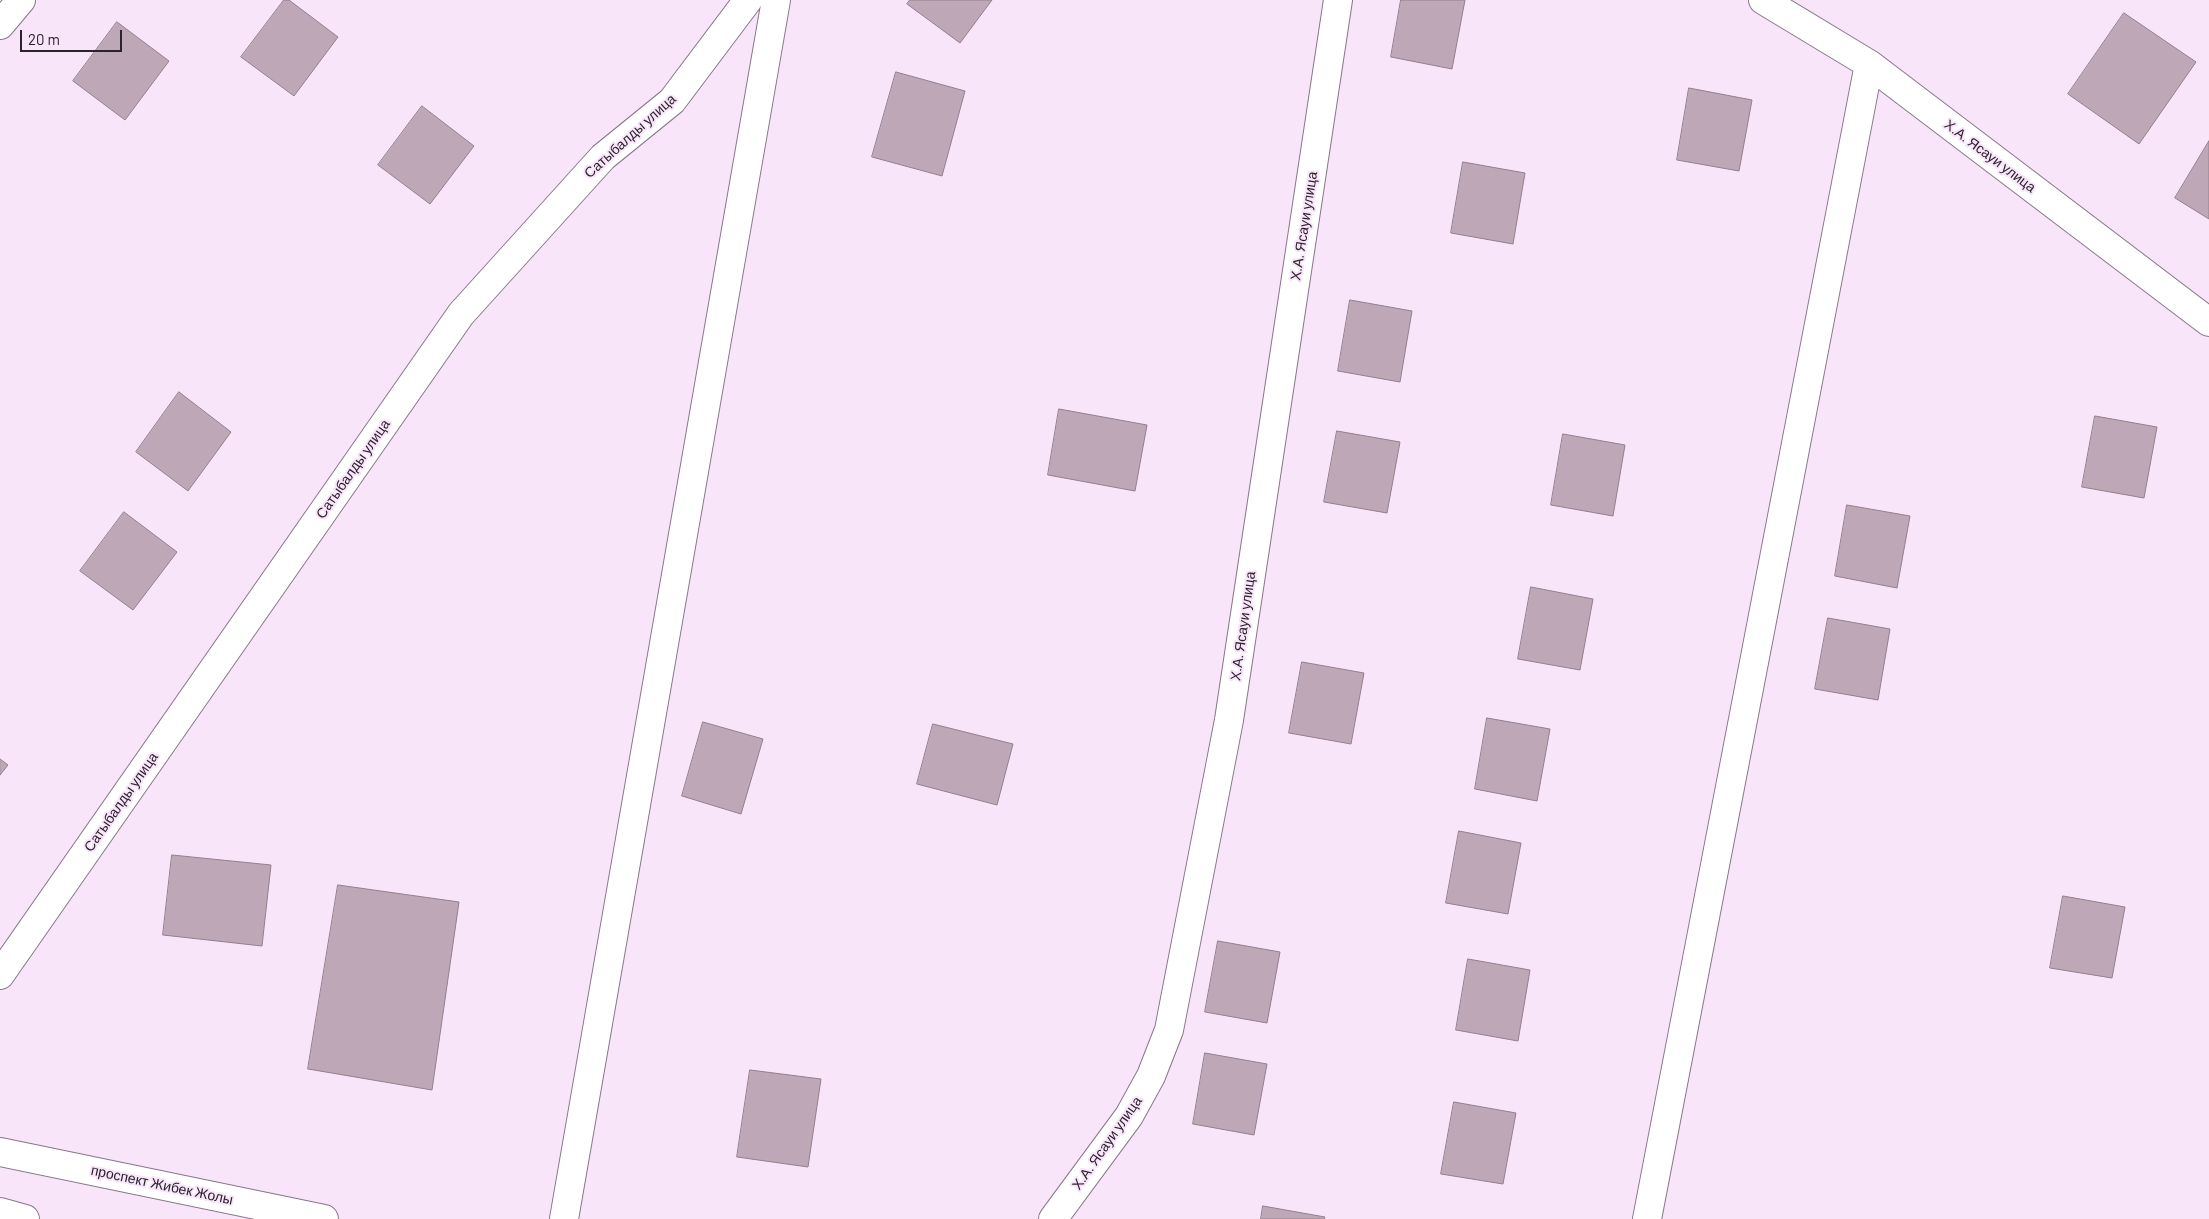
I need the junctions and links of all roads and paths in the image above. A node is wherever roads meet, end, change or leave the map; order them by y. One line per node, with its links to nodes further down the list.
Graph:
1 (21, 0): 6 (street)
2 (748, 0): 9 (street, Сатыбалды улица)
3 (776, 0): 14 (street)
4 (1338, 0): 15 (street, Х.А. Ясауи улица)
5 (1763, 0): 7 (street, Х.А. Ясауи улица)
6 (0, 25)
7 (1869, 64): 8 (street, Х.А. Ясауи улица); 16 (street)
8 (2209, 322)
9 (0, 975)
10 (0, 1152): 13 (street, проспект Жибек Жолы)
11 (0, 1212): 12 (street)
12 (25, 1219)
13 (324, 1219)
14 (564, 1219)
15 (1053, 1219)
16 (1647, 1219)

